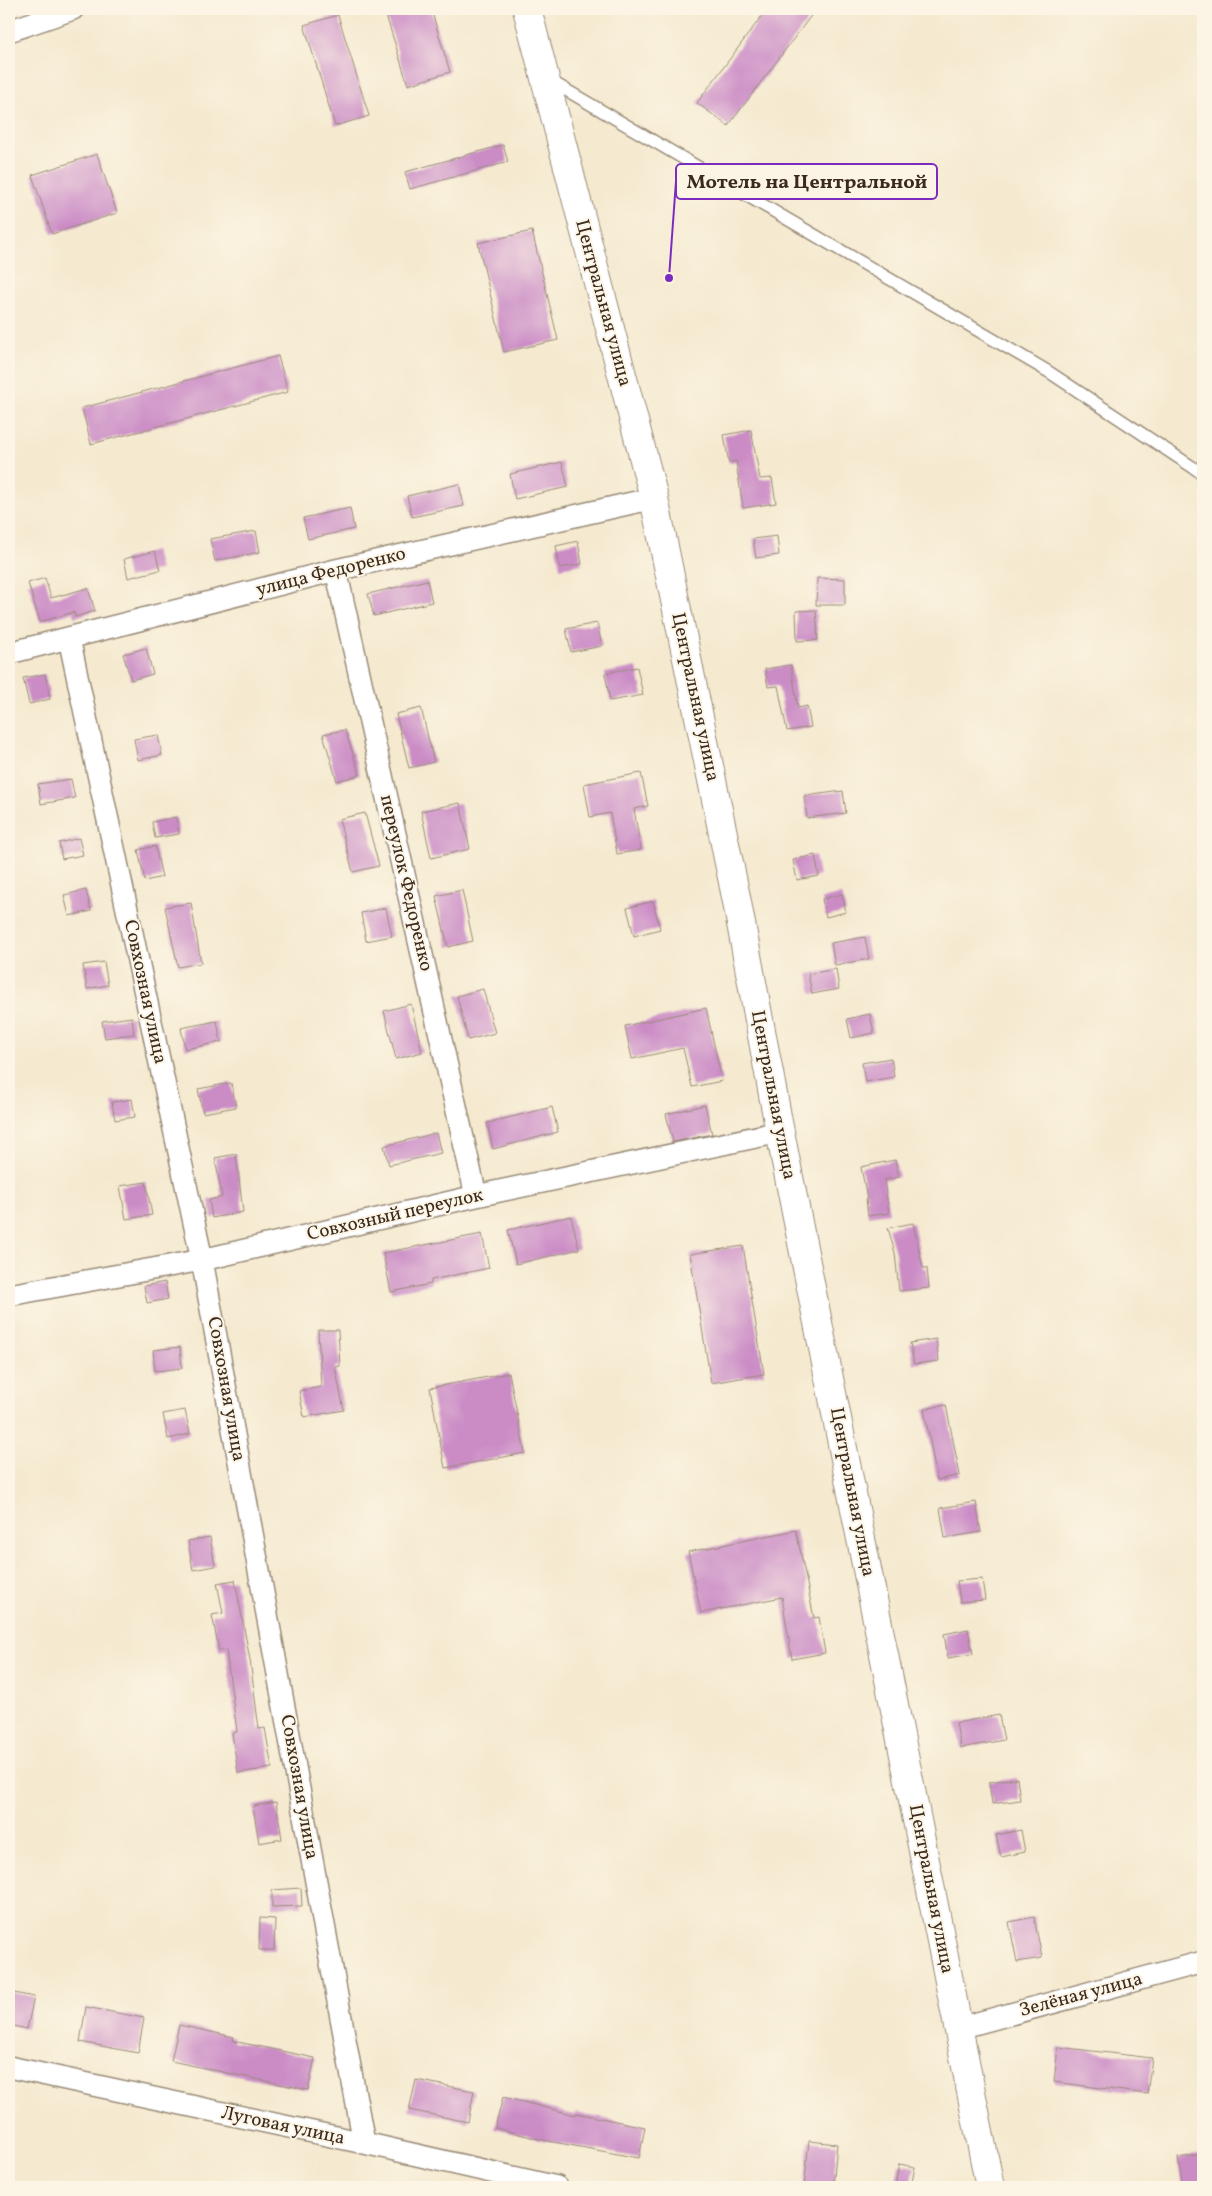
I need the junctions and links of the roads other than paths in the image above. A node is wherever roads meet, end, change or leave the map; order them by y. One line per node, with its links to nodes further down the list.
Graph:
1 (73, 9): 3 (street)
2 (527, 9): 4 (street, Центральная улица)
3 (9, 31)
4 (543, 77): 5 (lane); 6 (street, Центральная улица)
5 (1203, 474)
6 (654, 498): 7 (street, улица Федоренко); 10 (street, Центральная улица)
7 (336, 570): 8 (street, улица Федоренко); 11 (street, переулок Федоренко)
8 (69, 638): 9 (street, улица Федоренко); 12 (street, Совхозная улица)
9 (9, 653)
10 (780, 1132): 11 (street, Совхозный переулок); 15 (street, Центральная улица)
11 (476, 1196): 12 (street, Совхозный переулок)
12 (202, 1260): 13 (street, Совхозный переулок); 17 (street, Совхозная улица)
13 (9, 1295)
14 (1203, 1962): 15 (street, Зелёная улица)
15 (959, 2028): 19 (street, Центральная улица)
16 (9, 2067): 17 (street, Луговая улица)
17 (364, 2143): 18 (street, Луговая улица)
18 (557, 2187)
19 (990, 2187)

